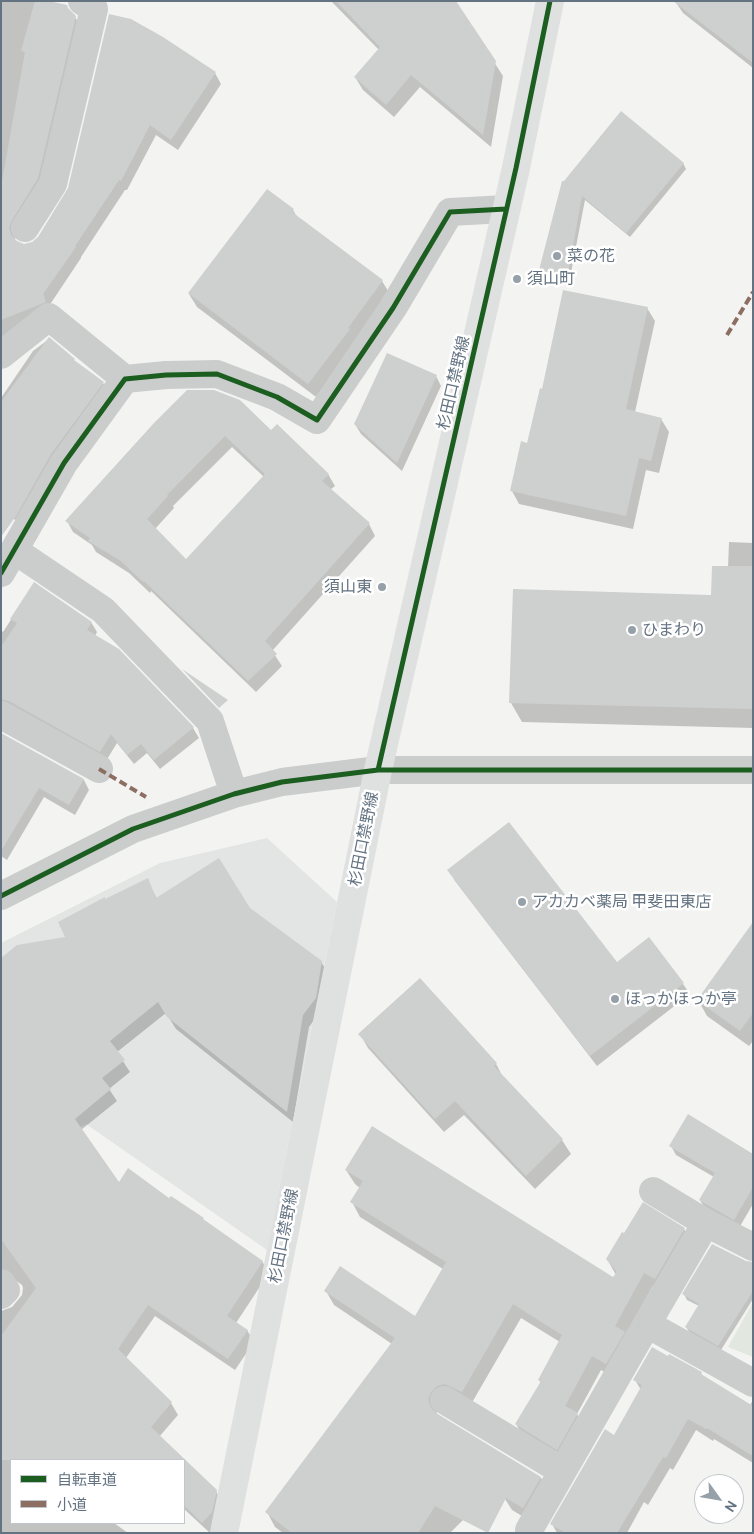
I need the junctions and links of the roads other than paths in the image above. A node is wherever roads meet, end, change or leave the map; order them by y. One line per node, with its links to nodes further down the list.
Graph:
1 (82, 1): 4 (street)
2 (550, 1): 3 (main road, 杉田口禁野線)
3 (506, 209): 6 (street); 10 (main road, 杉田口禁野線)
4 (25, 228)
5 (1, 355): 6 (street)
6 (125, 378): 7 (street)
7 (8, 561): 12 (street)
8 (1, 714): 9 (street)
9 (99, 769)
10 (378, 770): 11 (street); 12 (street); 24 (main road, 杉田口禁野線)
11 (753, 770)
12 (234, 794): 13 (street)
13 (1, 896)
14 (653, 1191): 15 (street)
15 (706, 1223): 16 (street); 19 (street)
16 (753, 1247)
17 (1, 1283): 18 (street)
18 (1, 1295)
19 (646, 1324): 20 (street); 22 (street)
20 (753, 1383)
21 (444, 1400): 22 (street)
22 (562, 1471): 23 (street)
23 (529, 1530)
24 (224, 1533)

